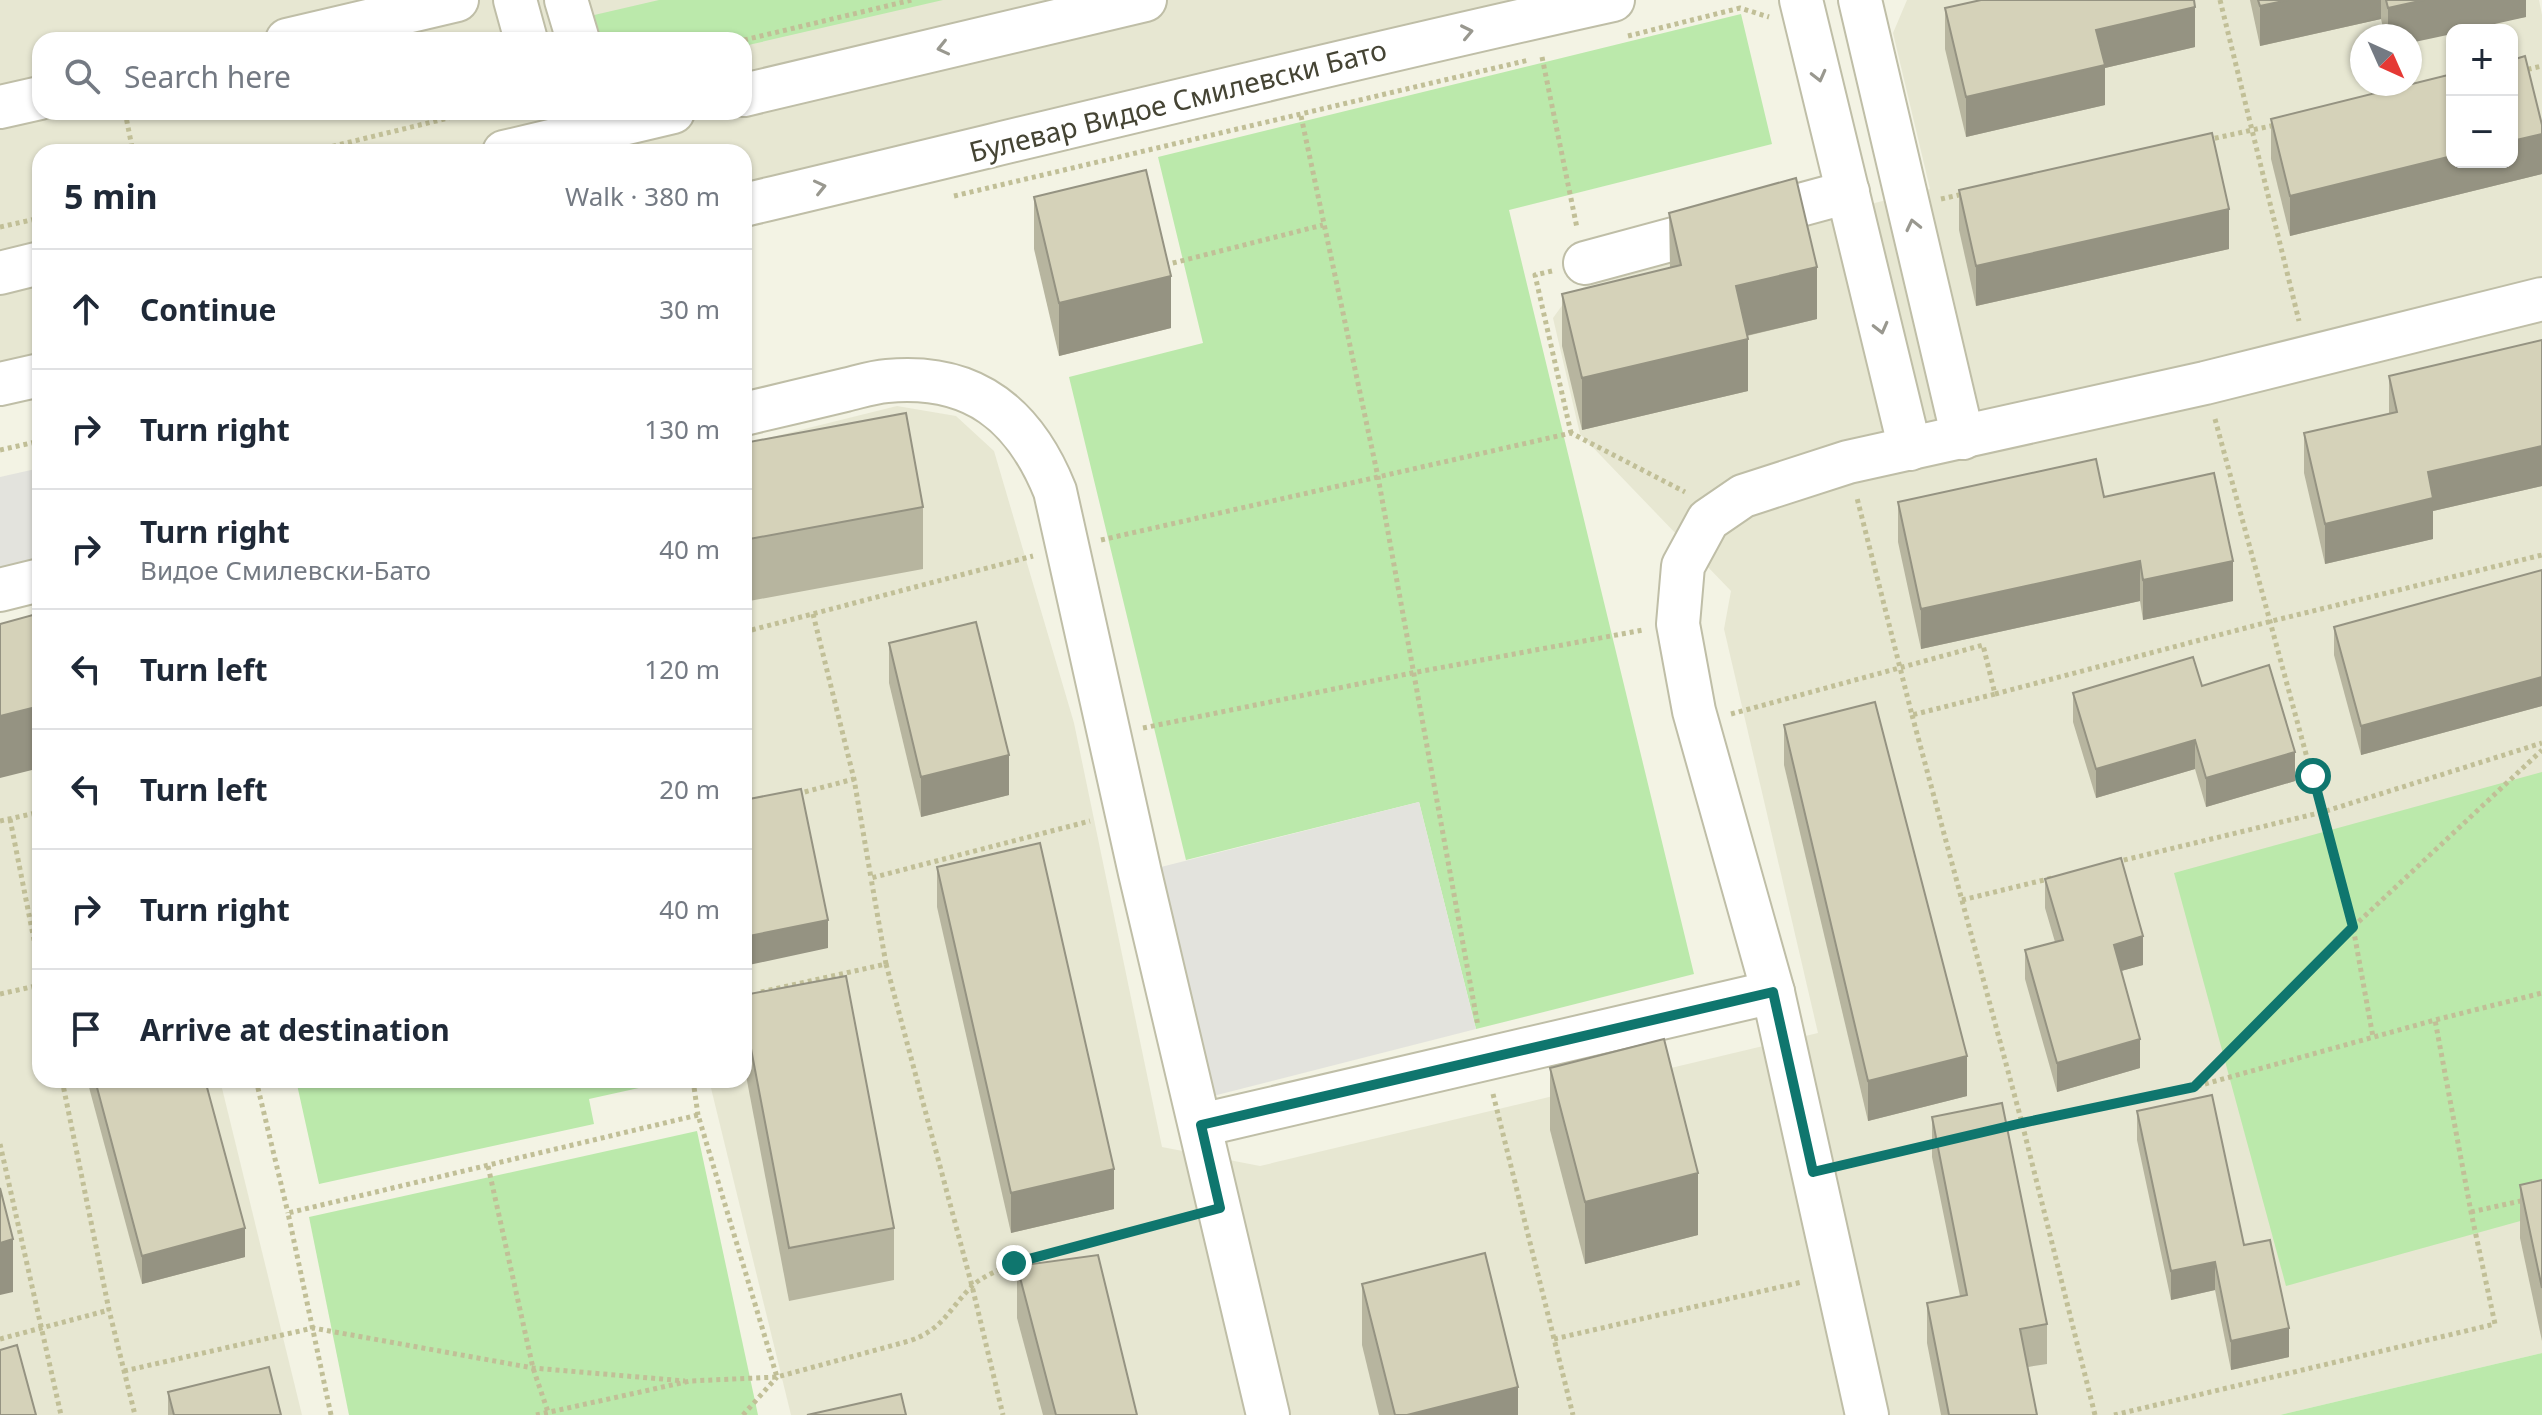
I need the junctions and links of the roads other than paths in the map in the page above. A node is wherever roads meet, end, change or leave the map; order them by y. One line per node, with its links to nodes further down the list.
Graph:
1 (457, 0): 8 (street)
2 (515, 0): 9 (street)
3 (566, 0): 10 (street)
4 (1145, 0): 11 (street, one-way to 11)
5 (1860, 0): 27 (street, one-way to 5)
6 (1789, 10): 18 (street, one-way to 18)
7 (1616, 19): 19 (street, Булевар Видое Смилевски Бато, one-way to 7)
8 (321, 32)
9 (524, 32)
10 (576, 32)
11 (752, 93)
12 (32, 100): 13 (street)
13 (0, 107)
14 (644, 120): 15 (street)
15 (605, 131): 16 (street)
16 (552, 135): 17 (street)
17 (527, 144)
18 (1848, 192): 20 (street); 28 (street, one-way to 28)
19 (752, 203)
20 (1585, 263)
21 (32, 265): 22 (street)
22 (0, 273)
23 (2542, 299): 27 (street)
24 (32, 377): 25 (street)
25 (0, 384)
26 (752, 412): 32 (street)
27 (1963, 438): 28 (street)
28 (1910, 449): 31 (street)
29 (32, 582): 30 (street)
30 (0, 590)
31 (1773, 992): 32 (street); 34 (street)
32 (1201, 1125): 33 (street)
33 (1268, 1415)
34 (1867, 1415)

